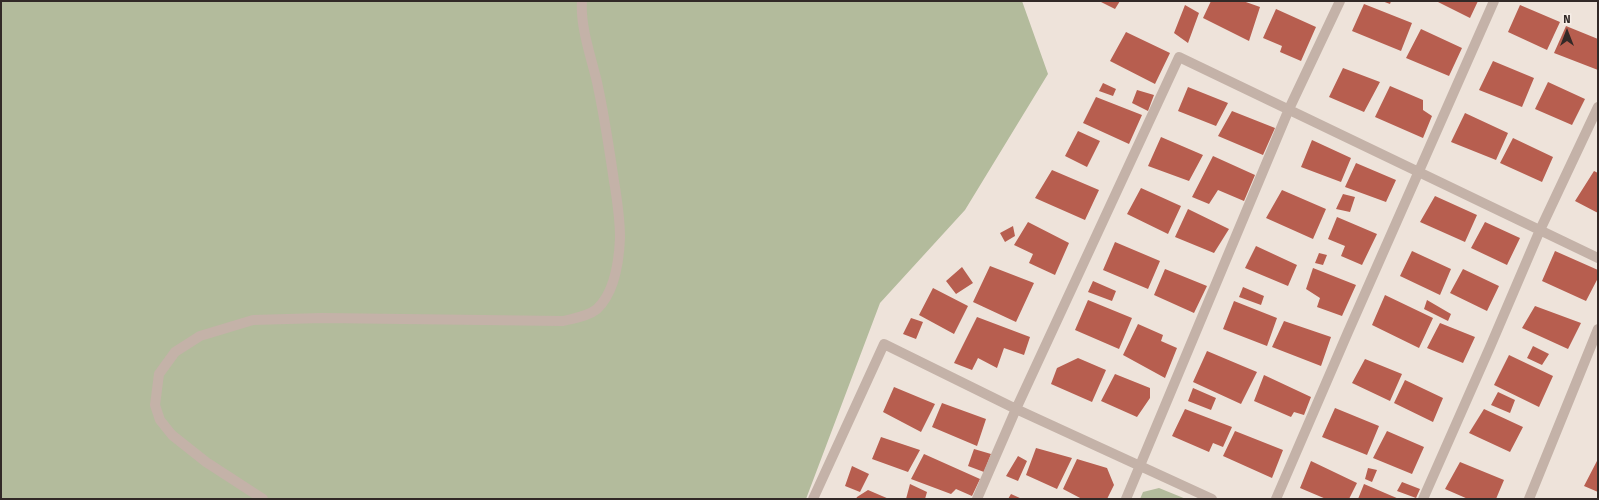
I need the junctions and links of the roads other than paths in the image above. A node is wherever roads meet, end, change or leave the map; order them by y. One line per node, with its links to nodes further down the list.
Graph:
1 (582, 1): 12 (street)
2 (1340, 1): 5 (street)
3 (1494, 1): 6 (street)
4 (1598, 107): 7 (street)
5 (1289, 109): 6 (street); 10 (street); 11 (street)
6 (1418, 172): 7 (street); 17 (street)
7 (1540, 230): 8 (street); 18 (street)
8 (1598, 258)
9 (1598, 329): 19 (street)
10 (1016, 409): 11 (street); 13 (street); 14 (street)
11 (1141, 467): 15 (street); 16 (street)
12 (263, 499)
13 (813, 499)
14 (977, 499)
15 (1126, 499)
16 (1212, 499)
17 (1276, 499)
18 (1423, 499)
19 (1529, 499)

